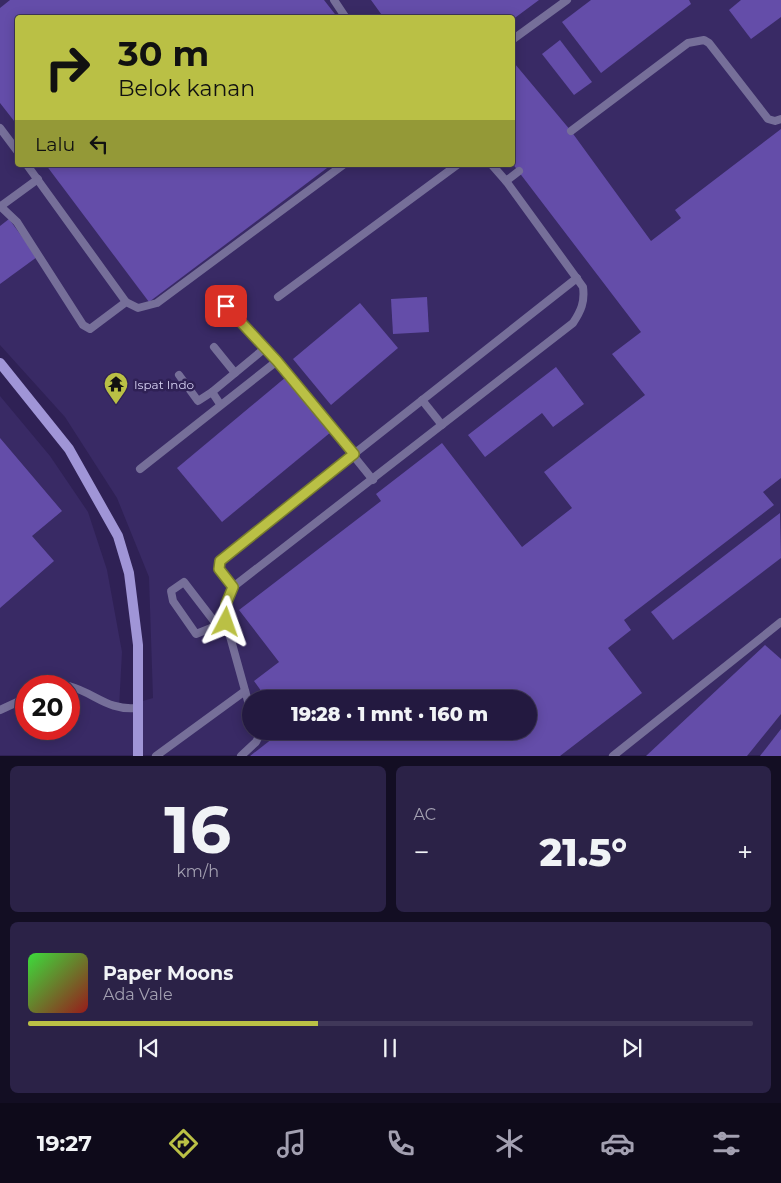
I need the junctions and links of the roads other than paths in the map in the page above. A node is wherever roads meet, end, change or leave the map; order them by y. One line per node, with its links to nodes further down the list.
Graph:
1 (334, 0): 3 (lane)
2 (567, 0): 4 (lane)
3 (344, 15)
4 (515, 38)
5 (781, 119): 7 (lane)
6 (0, 128): 8 (lane)
7 (571, 131)
8 (15, 148)
9 (29, 167): 14 (lane)
10 (340, 167): 19 (lane)
11 (454, 167): 18 (lane)
12 (494, 167): 15 (lane)
13 (519, 172): 15 (lane)
14 (38, 179): 16 (lane); 19 (lane)
15 (506, 181): 17 (lane)
16 (0, 206): 19 (lane)
17 (577, 278): 28 (lane); 30 (lane)
18 (278, 297)
19 (126, 302)
20 (226, 306): 22 (lane)
21 (214, 347): 25 (lane)
22 (264, 348): 23 (lane); 25 (lane)
23 (277, 361): 29 (lane); 31 (lane)
24 (0, 363): 42 (street)
25 (235, 373): 27 (lane)
26 (179, 375): 27 (lane)
27 (212, 392): 29 (lane)
28 (422, 400): 30 (lane); 31 (lane)
29 (220, 404): 32 (lane)
30 (442, 425): 33 (lane)
31 (354, 454): 33 (lane); 34 (lane)
32 (140, 470)
33 (373, 480): 34 (lane)
34 (233, 587): 35 (lane)
35 (226, 622): 37 (lane); 38 (lane)
36 (781, 622): 48 (lane)
37 (216, 625): 37 (lane)
38 (245, 690)
39 (80, 691): 42 (lane)
40 (242, 693): 46 (lane)
41 (15, 703): 43 (lane)
42 (138, 708): 45 (street)
43 (0, 710)
44 (257, 740): 47 (lane)
45 (138, 756)
46 (156, 756)
47 (241, 756)
48 (613, 756)

